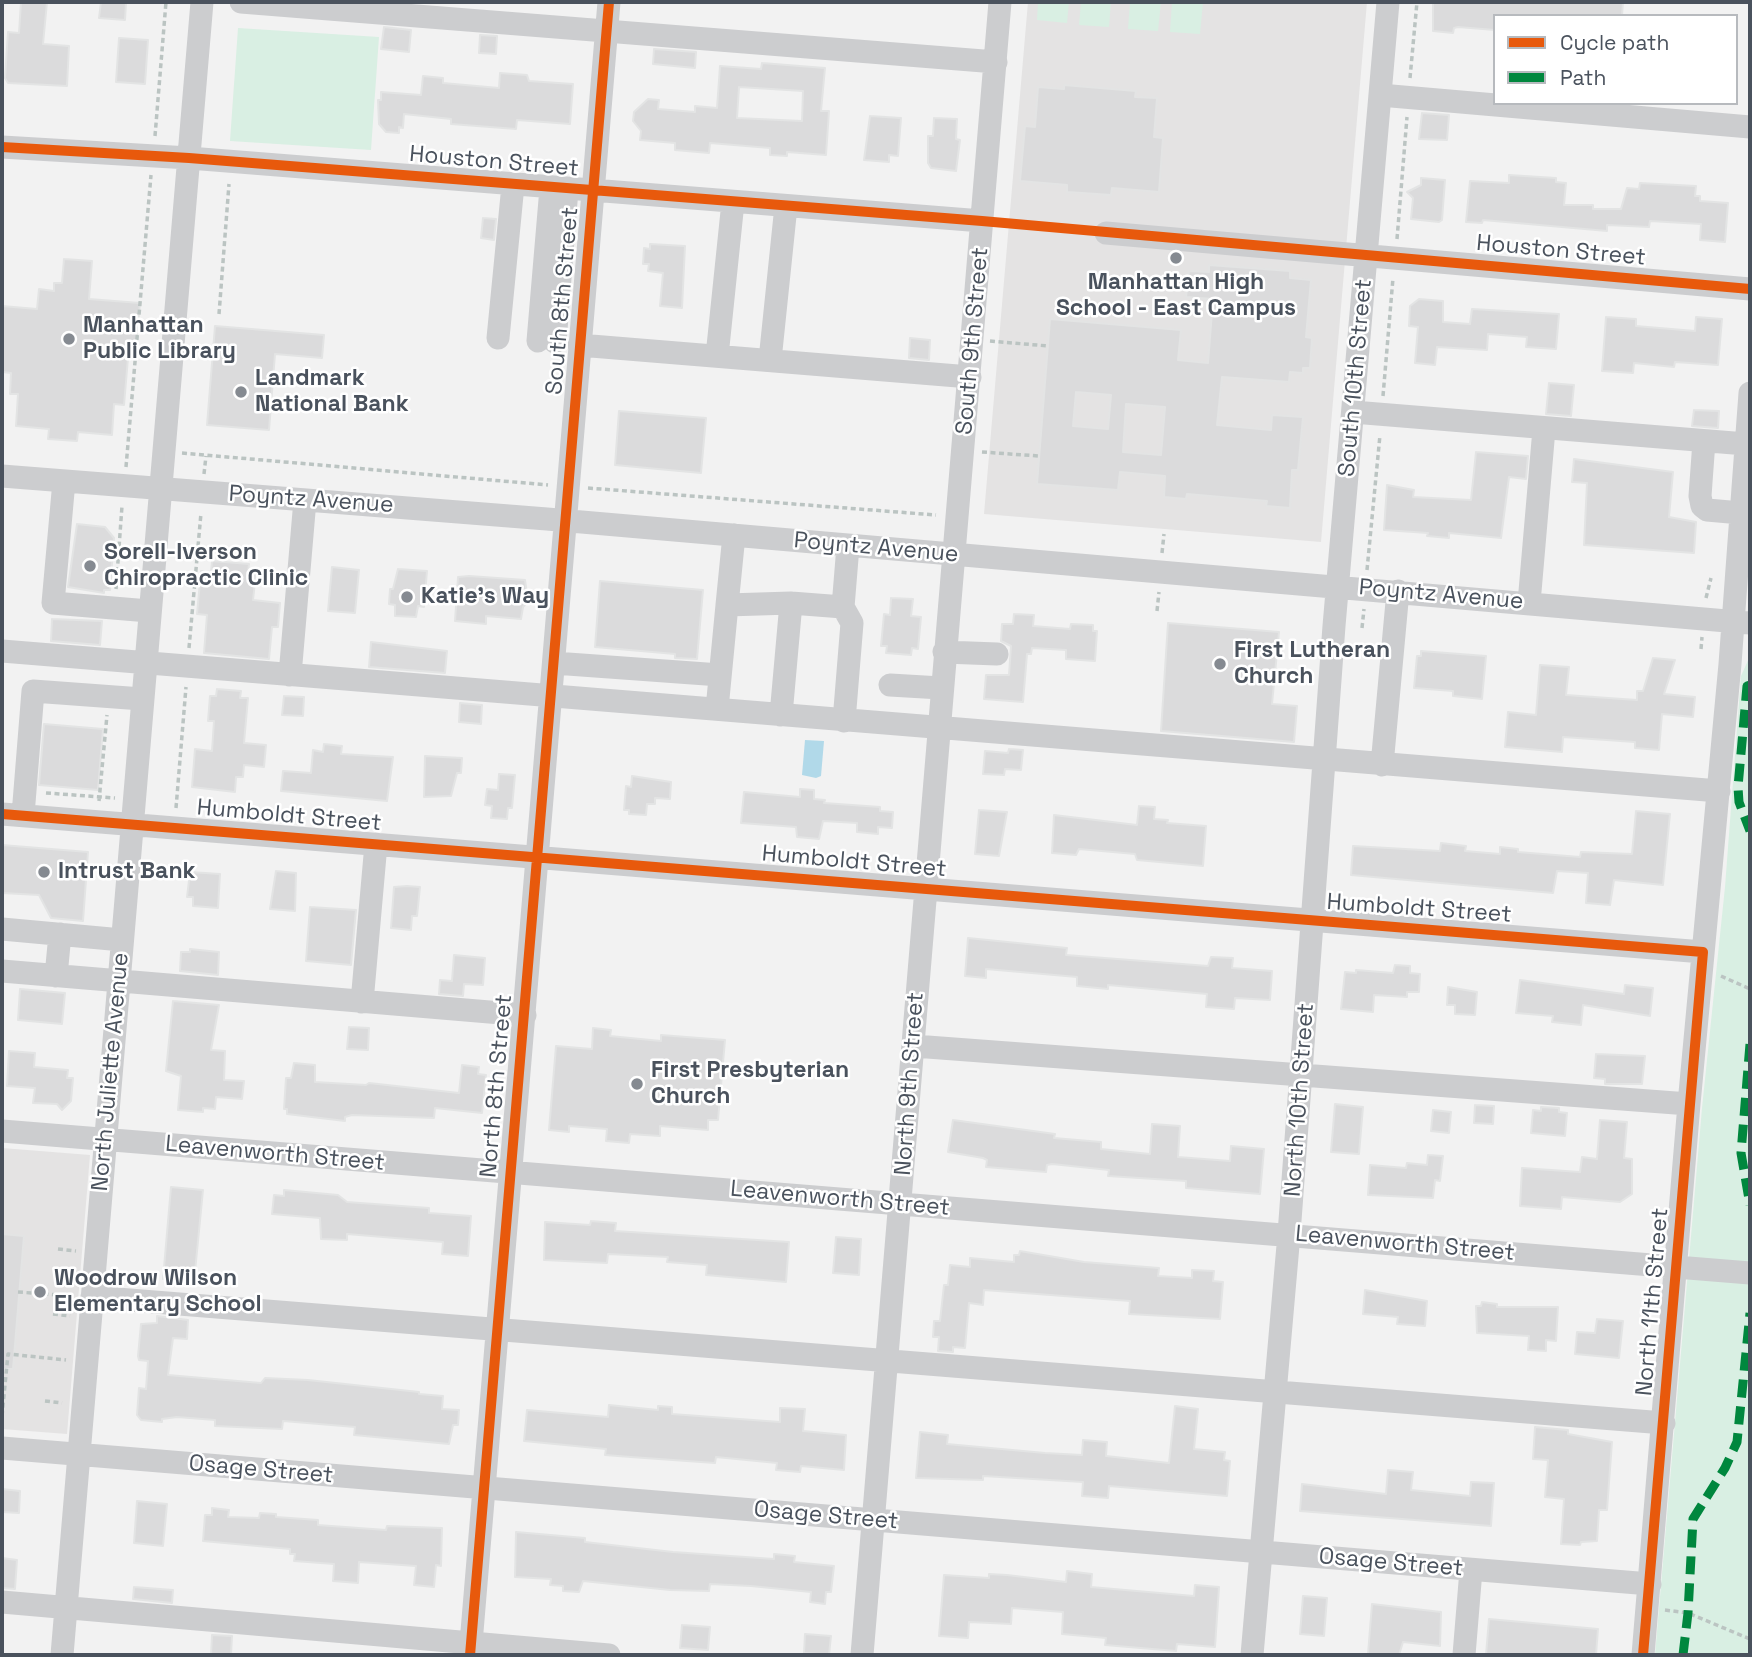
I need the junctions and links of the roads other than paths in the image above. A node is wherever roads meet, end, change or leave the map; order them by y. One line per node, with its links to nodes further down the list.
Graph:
1 (202, 2): 14 (street, North Juliette Avenue)
2 (241, 2): 6 (street)
3 (609, 2): 7 (street, South 8th Street)
4 (1000, 2): 8 (street, South 9th Street)
5 (1388, 2): 9 (street, South 10th Street)
6 (389, 8): 7 (street)
7 (606, 30): 8 (street); 17 (street, South 8th Street)
8 (996, 62): 20 (street, South 9th Street)
9 (1380, 95): 10 (street); 22 (street, South 10th Street)
10 (1493, 104)
11 (1499, 105): 12 (street)
12 (1750, 127)
13 (2, 147): 14 (street, Houston Street)
14 (189, 158): 15 (street, Houston Street); 37 (street, North Juliette Avenue)
15 (513, 185): 16 (street, Houston Street); 24 (street)
16 (555, 188): 17 (street, Houston Street); 25 (street)
17 (595, 191): 18 (street, Houston Street); 26 (street, South 8th Street)
18 (733, 202): 19 (street, Houston Street); 27 (street)
19 (786, 206): 20 (street, Houston Street); 28 (street)
20 (982, 221): 29 (street, South 9th Street)
21 (1105, 233): 22 (street, Houston Street)
22 (1367, 256): 23 (street, Houston Street); 31 (street, South 10th Street)
23 (1750, 289)
24 (498, 338)
25 (542, 341)
26 (579, 345): 27 (street); 40 (street, South 8th Street)
27 (718, 356): 28 (street)
28 (770, 360): 29 (street)
29 (970, 377): 43 (street, South 9th Street)
30 (1750, 393): 34 (street, North 11th Street)
31 (1353, 412): 32 (street); 44 (street, South 10th Street)
32 (1544, 429): 33 (street); 47 (street)
33 (1704, 441): 34 (street); 39 (street)
34 (1746, 444): 39 (street, North 11th Street)
35 (2, 476): 36 (street, Poyntz Avenue)
36 (64, 481): 37 (street, Poyntz Avenue); 50 (street)
37 (159, 488): 38 (street, Poyntz Avenue); 50 (street, North Juliette Avenue)
38 (305, 500): 40 (street, Poyntz Avenue); 57 (street)
39 (1741, 513): 51 (street, North 11th Street)
40 (566, 520): 41 (street, Poyntz Avenue); 55 (street, North 8th Street)
41 (734, 536): 42 (street, Poyntz Avenue); 48 (street)
42 (848, 545): 43 (street, Poyntz Avenue); 49 (street)
43 (952, 555): 44 (street, Poyntz Avenue); 53 (street, North 9th Street)
44 (1338, 586): 45 (street, Poyntz Avenue); 67 (street, North 10th Street)
45 (1398, 591): 47 (street, Poyntz Avenue); 68 (street)
46 (791, 603): 48 (street); 49 (street); 64 (street)
47 (1529, 603): 51 (street, Poyntz Avenue)
48 (727, 605): 58 (street)
49 (843, 607): 65 (street)
50 (149, 611): 56 (street, North Juliette Avenue)
51 (1742, 622): 69 (street, North 11th Street)
52 (2, 651): 56 (street)
53 (944, 652): 54 (street); 60 (street, North 9th Street)
54 (997, 654)
55 (554, 663): 58 (street); 61 (street, North 8th Street)
56 (145, 664): 57 (street); 62 (street, North Juliette Avenue)
57 (290, 675): 61 (street)
58 (720, 675): 63 (street)
59 (890, 685): 60 (street)
60 (941, 688): 66 (street, North 9th Street)
61 (552, 696): 63 (street); 73 (street, North 8th Street)
62 (142, 699): 70 (street); 71 (street, North Juliette Avenue)
63 (716, 709): 64 (street)
64 (781, 715): 65 (street)
65 (844, 721): 66 (street)
66 (938, 729): 67 (street); 74 (street, North 9th Street)
67 (1325, 760): 68 (street); 75 (street, North 10th Street)
68 (1382, 765): 69 (street)
69 (1718, 790): 79 (street, North 11th Street)
70 (13, 814): 71 (street, Humboldt Street)
71 (131, 824): 72 (street, Humboldt Street); 78 (street, North Juliette Avenue)
72 (376, 844): 73 (street, Humboldt Street); 83 (street)
73 (538, 858): 74 (street, Humboldt Street); 84 (street, North 8th Street)
74 (924, 889): 75 (street, Humboldt Street); 85 (street, North 9th Street)
75 (1313, 922): 79 (street, Humboldt Street); 86 (street, North 10th Street)
76 (2, 929): 77 (street)
77 (60, 934): 78 (street); 81 (street)
78 (122, 940): 82 (street, North Juliette Avenue)
79 (1703, 952): 87 (street, North 11th Street)
80 (2, 971): 81 (street)
81 (56, 976): 82 (street)
82 (118, 981): 83 (street); 89 (street, North Juliette Avenue)
83 (362, 1002): 84 (street)
84 (524, 1015): 90 (street, North 8th Street)
85 (914, 1046): 86 (street); 91 (street, North 9th Street)
86 (1302, 1076): 87 (street); 92 (street, North 10th Street)
87 (1689, 1104): 93 (street, North 11th Street)
88 (2, 1131): 89 (street, Leavenworth Street)
89 (105, 1140): 90 (street, Leavenworth Street); 95 (street, North Juliette Avenue)
90 (511, 1173): 91 (street, Leavenworth Street); 96 (street, North 8th Street)
91 (902, 1204): 92 (street, Leavenworth Street); 97 (street, North 9th Street)
92 (1289, 1234): 93 (street, Leavenworth Street); 98 (street, North 10th Street)
93 (1678, 1266): 94 (street, Leavenworth Street); 99 (street, North 11th Street)
94 (1750, 1273)
95 (92, 1297): 96 (street); 101 (street, North Juliette Avenue)
96 (498, 1328): 97 (street); 102 (street, North 8th Street)
97 (887, 1360): 98 (street); 103 (street, North 9th Street)
98 (1275, 1393): 99 (street); 104 (street, North 10th Street)
99 (1664, 1423): 106 (street, North 11th Street)
100 (2, 1448): 101 (street, Osage Street)
101 (78, 1454): 102 (street, Osage Street); 108 (street, North Juliette Avenue)
102 (484, 1488): 103 (street, Osage Street); 109 (street, North 8th Street)
103 (874, 1520): 104 (street, Osage Street); 112 (street, North 9th Street)
104 (1262, 1552): 105 (street, Osage Street); 113 (street, North 10th Street)
105 (1471, 1570): 106 (street, Osage Street); 114 (street)
106 (1650, 1584): 115 (street, North 11th Street)
107 (2, 1602): 108 (street)
108 (65, 1608): 109 (street); 110 (street, North Juliette Avenue)
109 (471, 1649): 111 (street)
110 (62, 1655)
111 (609, 1655)
112 (862, 1655)
113 (1252, 1655)
114 (1464, 1655)
115 (1643, 1655)

